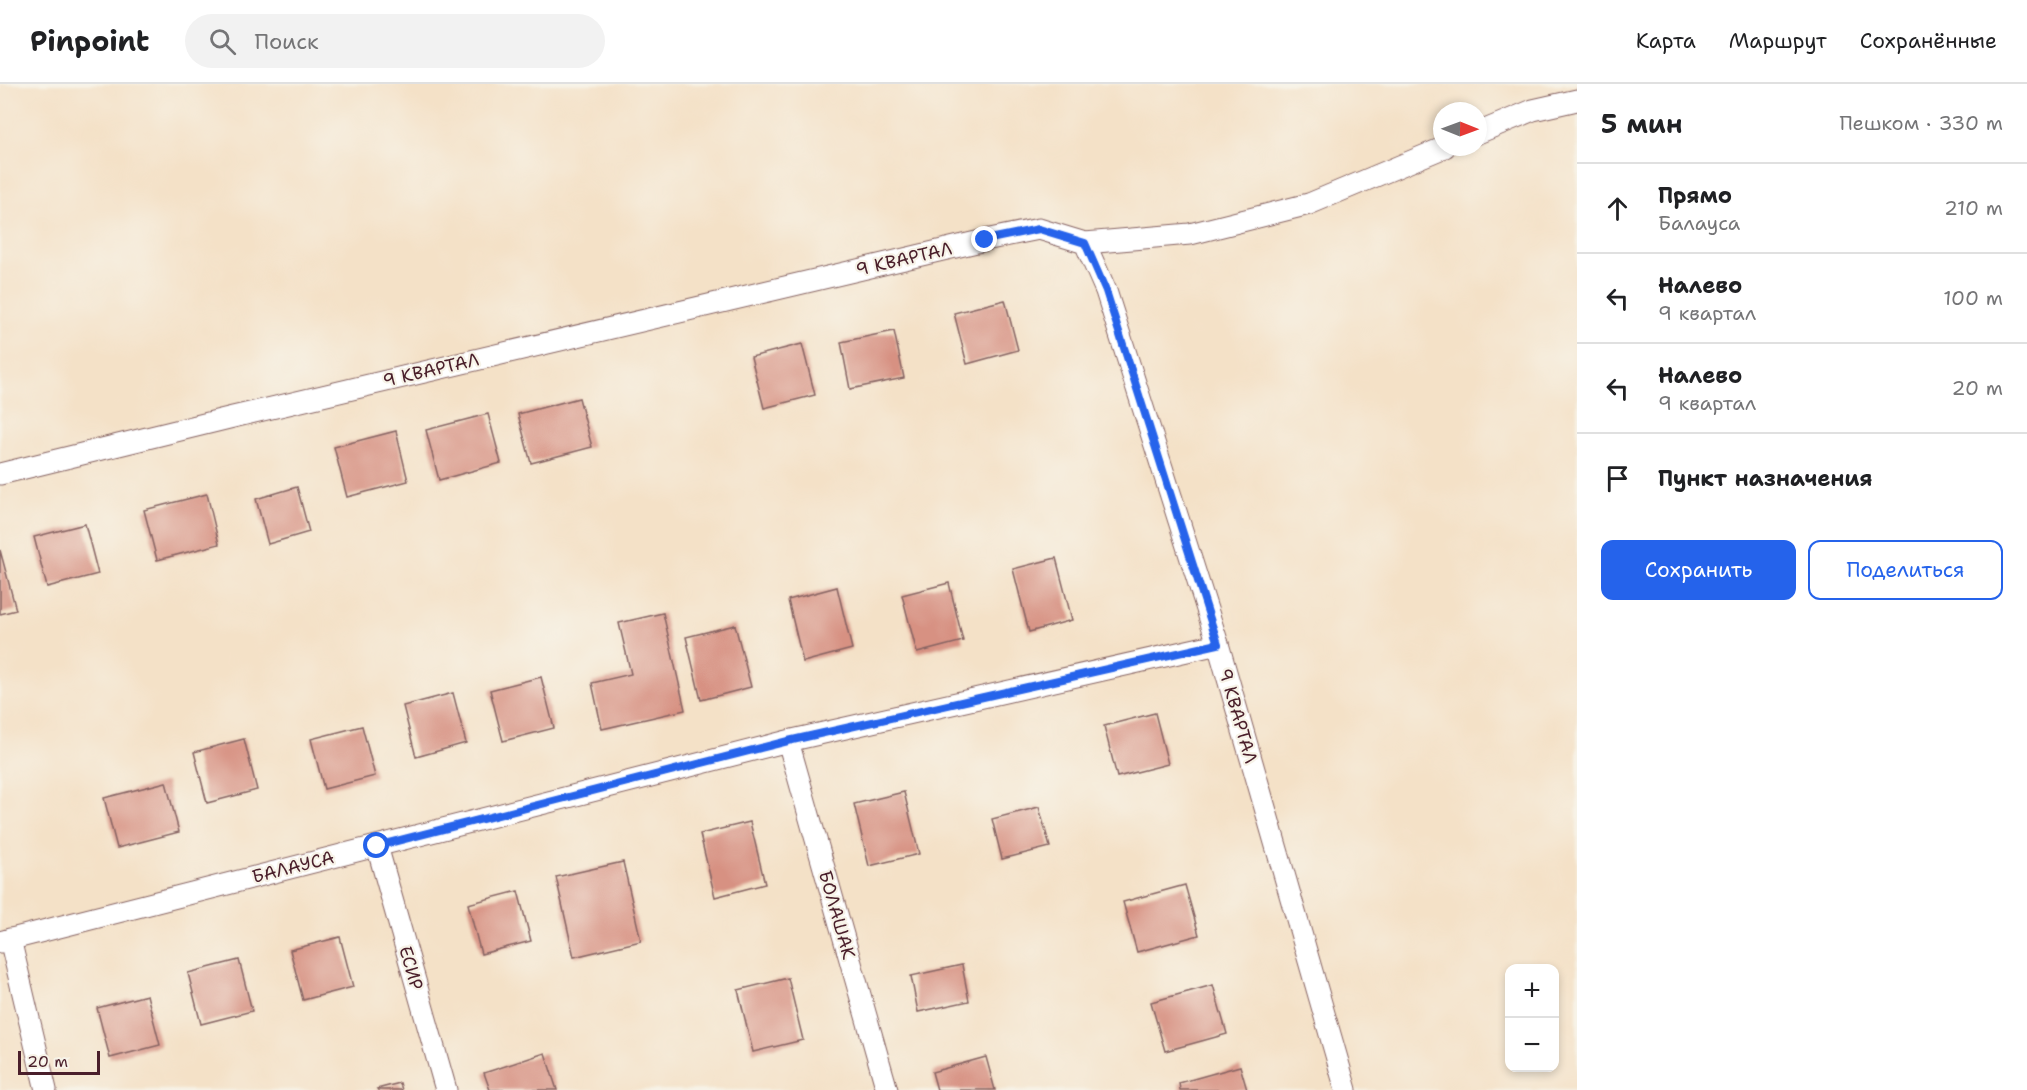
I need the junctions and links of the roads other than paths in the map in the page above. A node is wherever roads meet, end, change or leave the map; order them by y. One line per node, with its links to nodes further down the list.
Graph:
1 (1577, 100): 2 (street)
2 (1487, 129)
3 (1433, 152): 4 (street)
4 (1085, 243): 5 (street, 9 КВАРТАЛ); 6 (street, 9 КВАРТАЛ)
5 (0, 474)
6 (1218, 644): 7 (street, БАЛАУСА); 13 (street, 9 КВАРТАЛ)
7 (788, 741): 8 (street, БАЛАУСА); 12 (street, БОЛАШАК)
8 (377, 846): 9 (street, БАЛАУСА); 11 (street, ЕСИР)
9 (5, 941): 10 (street)
10 (46, 1090)
11 (446, 1090)
12 (887, 1090)
13 (1346, 1090)

